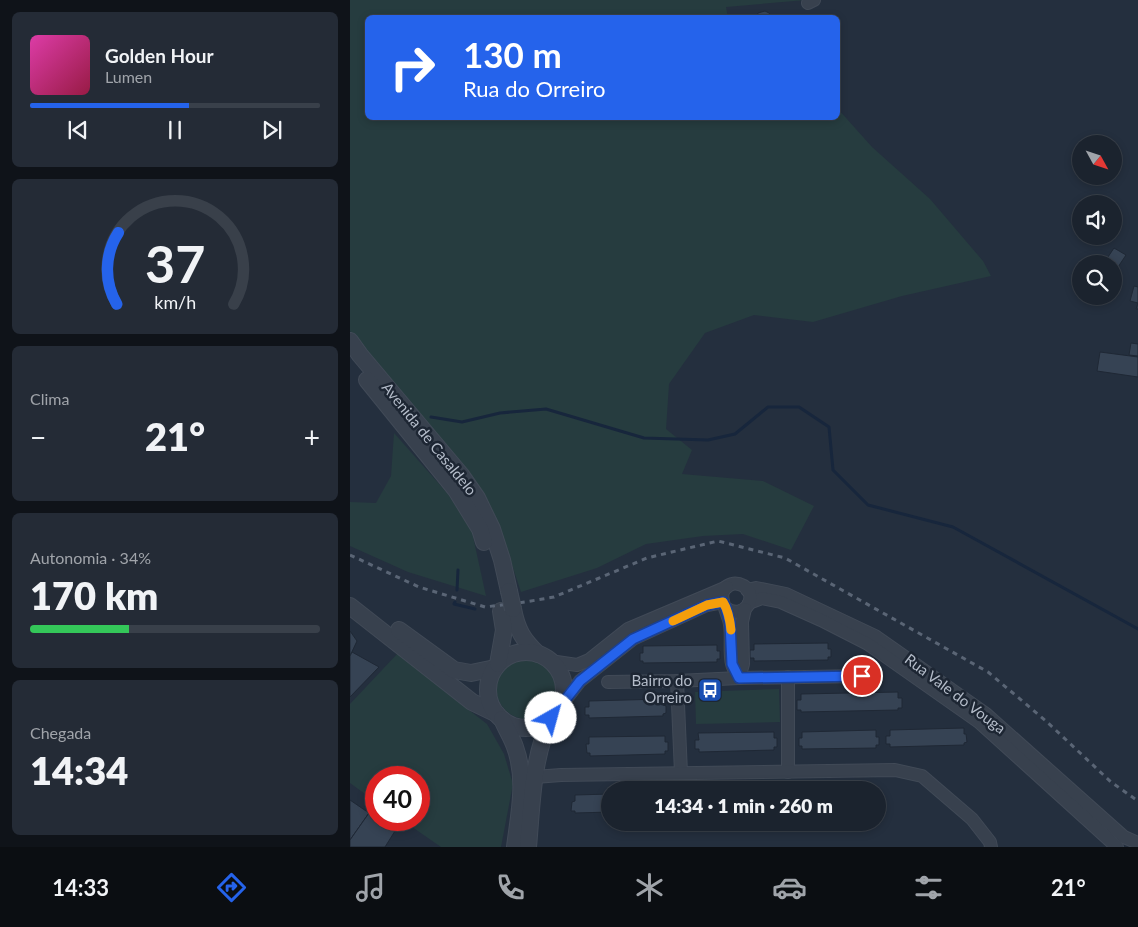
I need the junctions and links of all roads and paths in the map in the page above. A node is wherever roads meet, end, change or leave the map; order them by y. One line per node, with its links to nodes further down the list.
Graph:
1 (350, 341): 5 (street, Avenida de Casaldelo)
2 (350, 359): 5 (street, Avenida de Casaldelo)
3 (727, 587): 4 (street, Rua Vale do Vouga); 7 (street); 11 (street)
4 (747, 590): 9 (street); 23 (street, Rua Vale do Vouga)
5 (504, 593): 10 (street, Avenida de Casaldelo, bridge)
6 (350, 595): 12 (street)
7 (724, 605): 9 (street, Rua Vale do Vouga); 15 (street); 18 (street, Rua Vale do Vouga)
8 (350, 606): 19 (street, Rua Vale do Vouga)
9 (747, 606): 15 (street); 27 (street, Rua Vale do Vouga)
10 (507, 610): 11 (street, Avenida de Casaldelo); 12 (street, Avenida de Casaldelo)
11 (544, 657): 12 (street); 18 (street)
12 (497, 666): 19 (street)
13 (862, 676): 14 (street)
14 (788, 677): 15 (street); 20 (street)
15 (739, 678): 16 (street)
16 (677, 681): 17 (street); 21 (street)
17 (608, 682)
18 (555, 713): 19 (street, Rua Vale do Vouga); 22 (street)
19 (499, 717): 24 (street)
20 (788, 772): 21 (street); 26 (street)
21 (681, 773): 22 (street)
22 (534, 777): 25 (street)
23 (1138, 843)
24 (515, 847)
25 (528, 847)
26 (991, 847)
27 (1117, 847)

